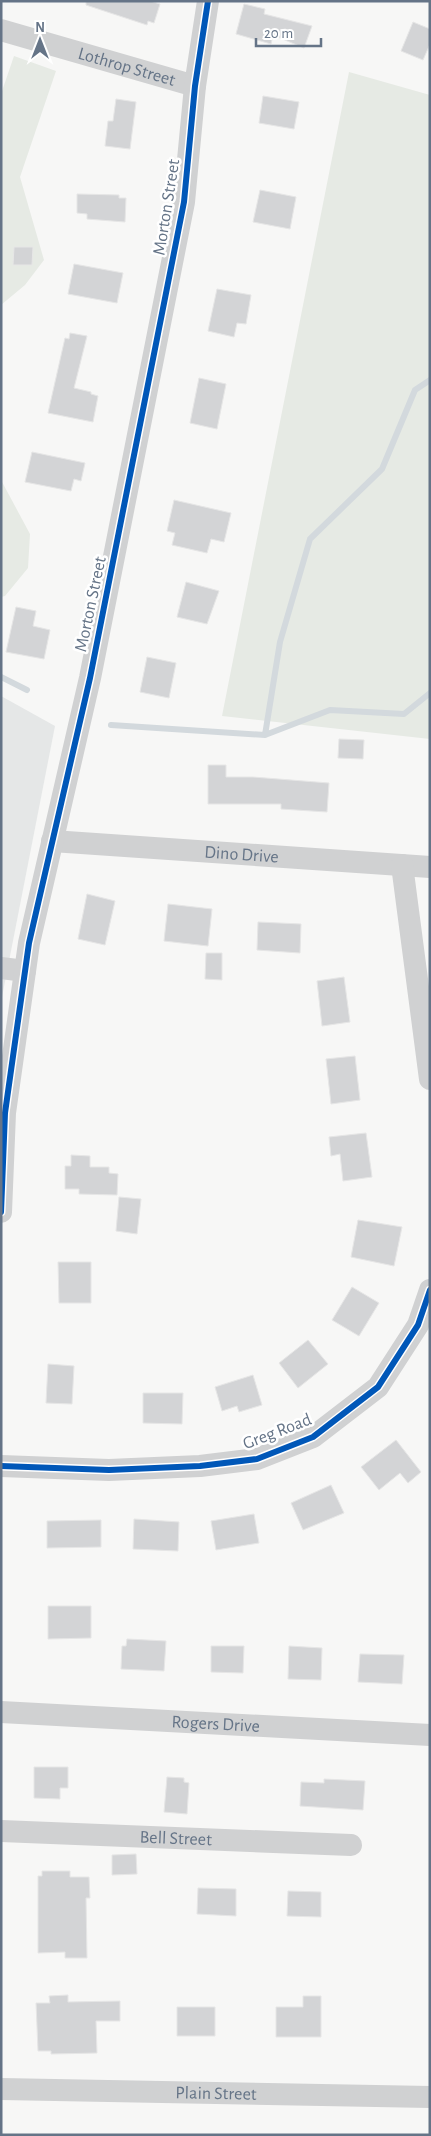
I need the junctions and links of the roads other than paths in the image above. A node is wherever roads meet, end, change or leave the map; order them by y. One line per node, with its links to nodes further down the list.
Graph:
1 (208, 1): 3 (street, Morton Street)
2 (1, 30): 3 (street, Lothrop Street)
3 (195, 86): 4 (street, Morton Street)
4 (52, 841): 5 (street, Dino Drive); 8 (street, Morton Street)
5 (402, 865): 6 (street, Dino Drive); 9 (street)
6 (430, 867)
7 (1, 968): 8 (street)
8 (25, 971): 10 (street, Morton Street)
9 (430, 1079)
10 (1, 1212)
11 (430, 1290): 12 (street, Greg Road)
12 (1, 1466)
13 (1, 1712): 14 (street, Rogers Drive)
14 (430, 1735)
15 (1, 1831): 16 (street, Bell Street)
16 (351, 1846)
17 (1, 2089): 18 (street, Plain Street)
18 (430, 2097)

